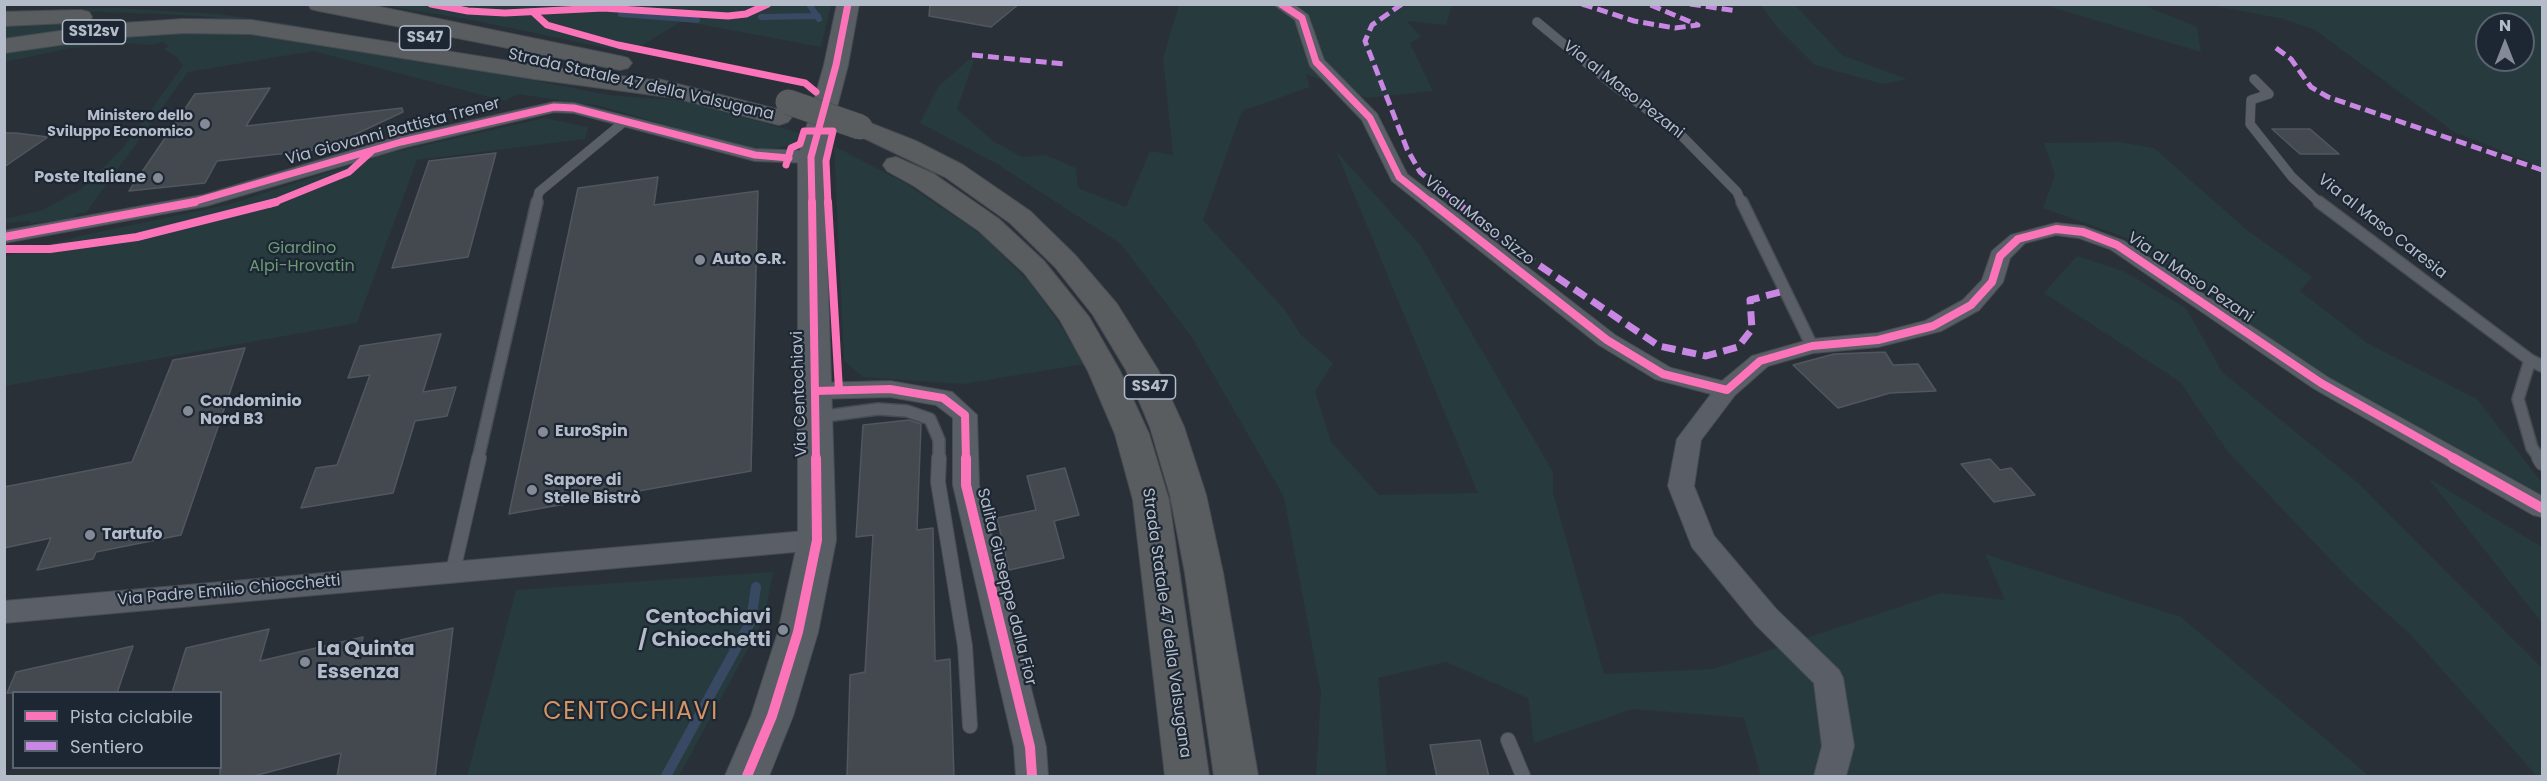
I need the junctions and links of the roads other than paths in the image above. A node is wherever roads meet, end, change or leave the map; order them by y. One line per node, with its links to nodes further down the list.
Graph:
1 (29, 4): 6 (highway)
2 (169, 4): 12 (highway, Strada Statale 47 della Valsugana / SS47)
3 (320, 4): 13 (highway, Strada Statale 47 della Valsugana / SS47)
4 (848, 4): 16 (street, Via Centochiavi)
5 (1281, 4): 21 (street, Via al Maso Sizzo)
6 (4, 6)
7 (4, 19): 9 (highway, SS12sv)
8 (1537, 22): 18 (lane, Via al Maso Pezani)
9 (251, 27): 10 (highway, SS12sv); 12 (highway, SS12sv)
10 (4, 46)
11 (2254, 79): 19 (lane, Via al Maso Caresia)
12 (679, 91): 13 (highway, Strada Statale 47 della Valsugana / SS47)
13 (784, 110): 15 (highway, Strada Statale 47 della Valsugana / SS47)
14 (625, 121): 16 (street, Via Giovanni Battista Trener); 17 (street, Via Giovanni Battista Trener); 26 (lane)
15 (854, 135): 32 (highway, Strada Statale 47 della Valsugana / SS47); 33 (highway, Strada Statale 47 della Valsugana / SS47)
16 (811, 157): 22 (street, Via Centochiavi)
17 (4, 237)
18 (1812, 346): 21 (street, Via al Maso Pezani); 24 (street, Via al Maso Pezani)
19 (2530, 360): 20 (lane, Via al Maso Caresia); 23 (lane)
20 (2542, 366)
21 (1727, 390): 35 (street, Via al Maso Pezani)
22 (816, 404): 25 (street, Via Centochiavi); 28 (lane); 31 (street, Salita Giuseppe dalla Fior)
23 (2542, 463)
24 (2542, 508)
25 (817, 540): 26 (street, Via Padre Emilio Chiocchetti); 30 (street, Via Centochiavi)
26 (453, 571): 27 (street, Via Padre Emilio Chiocchetti)
27 (4, 612)
28 (970, 726)
29 (1508, 740): 34 (lane)
30 (747, 777)
31 (1032, 777)
32 (1187, 777)
33 (1236, 777)
34 (1523, 777)
35 (1830, 777)

